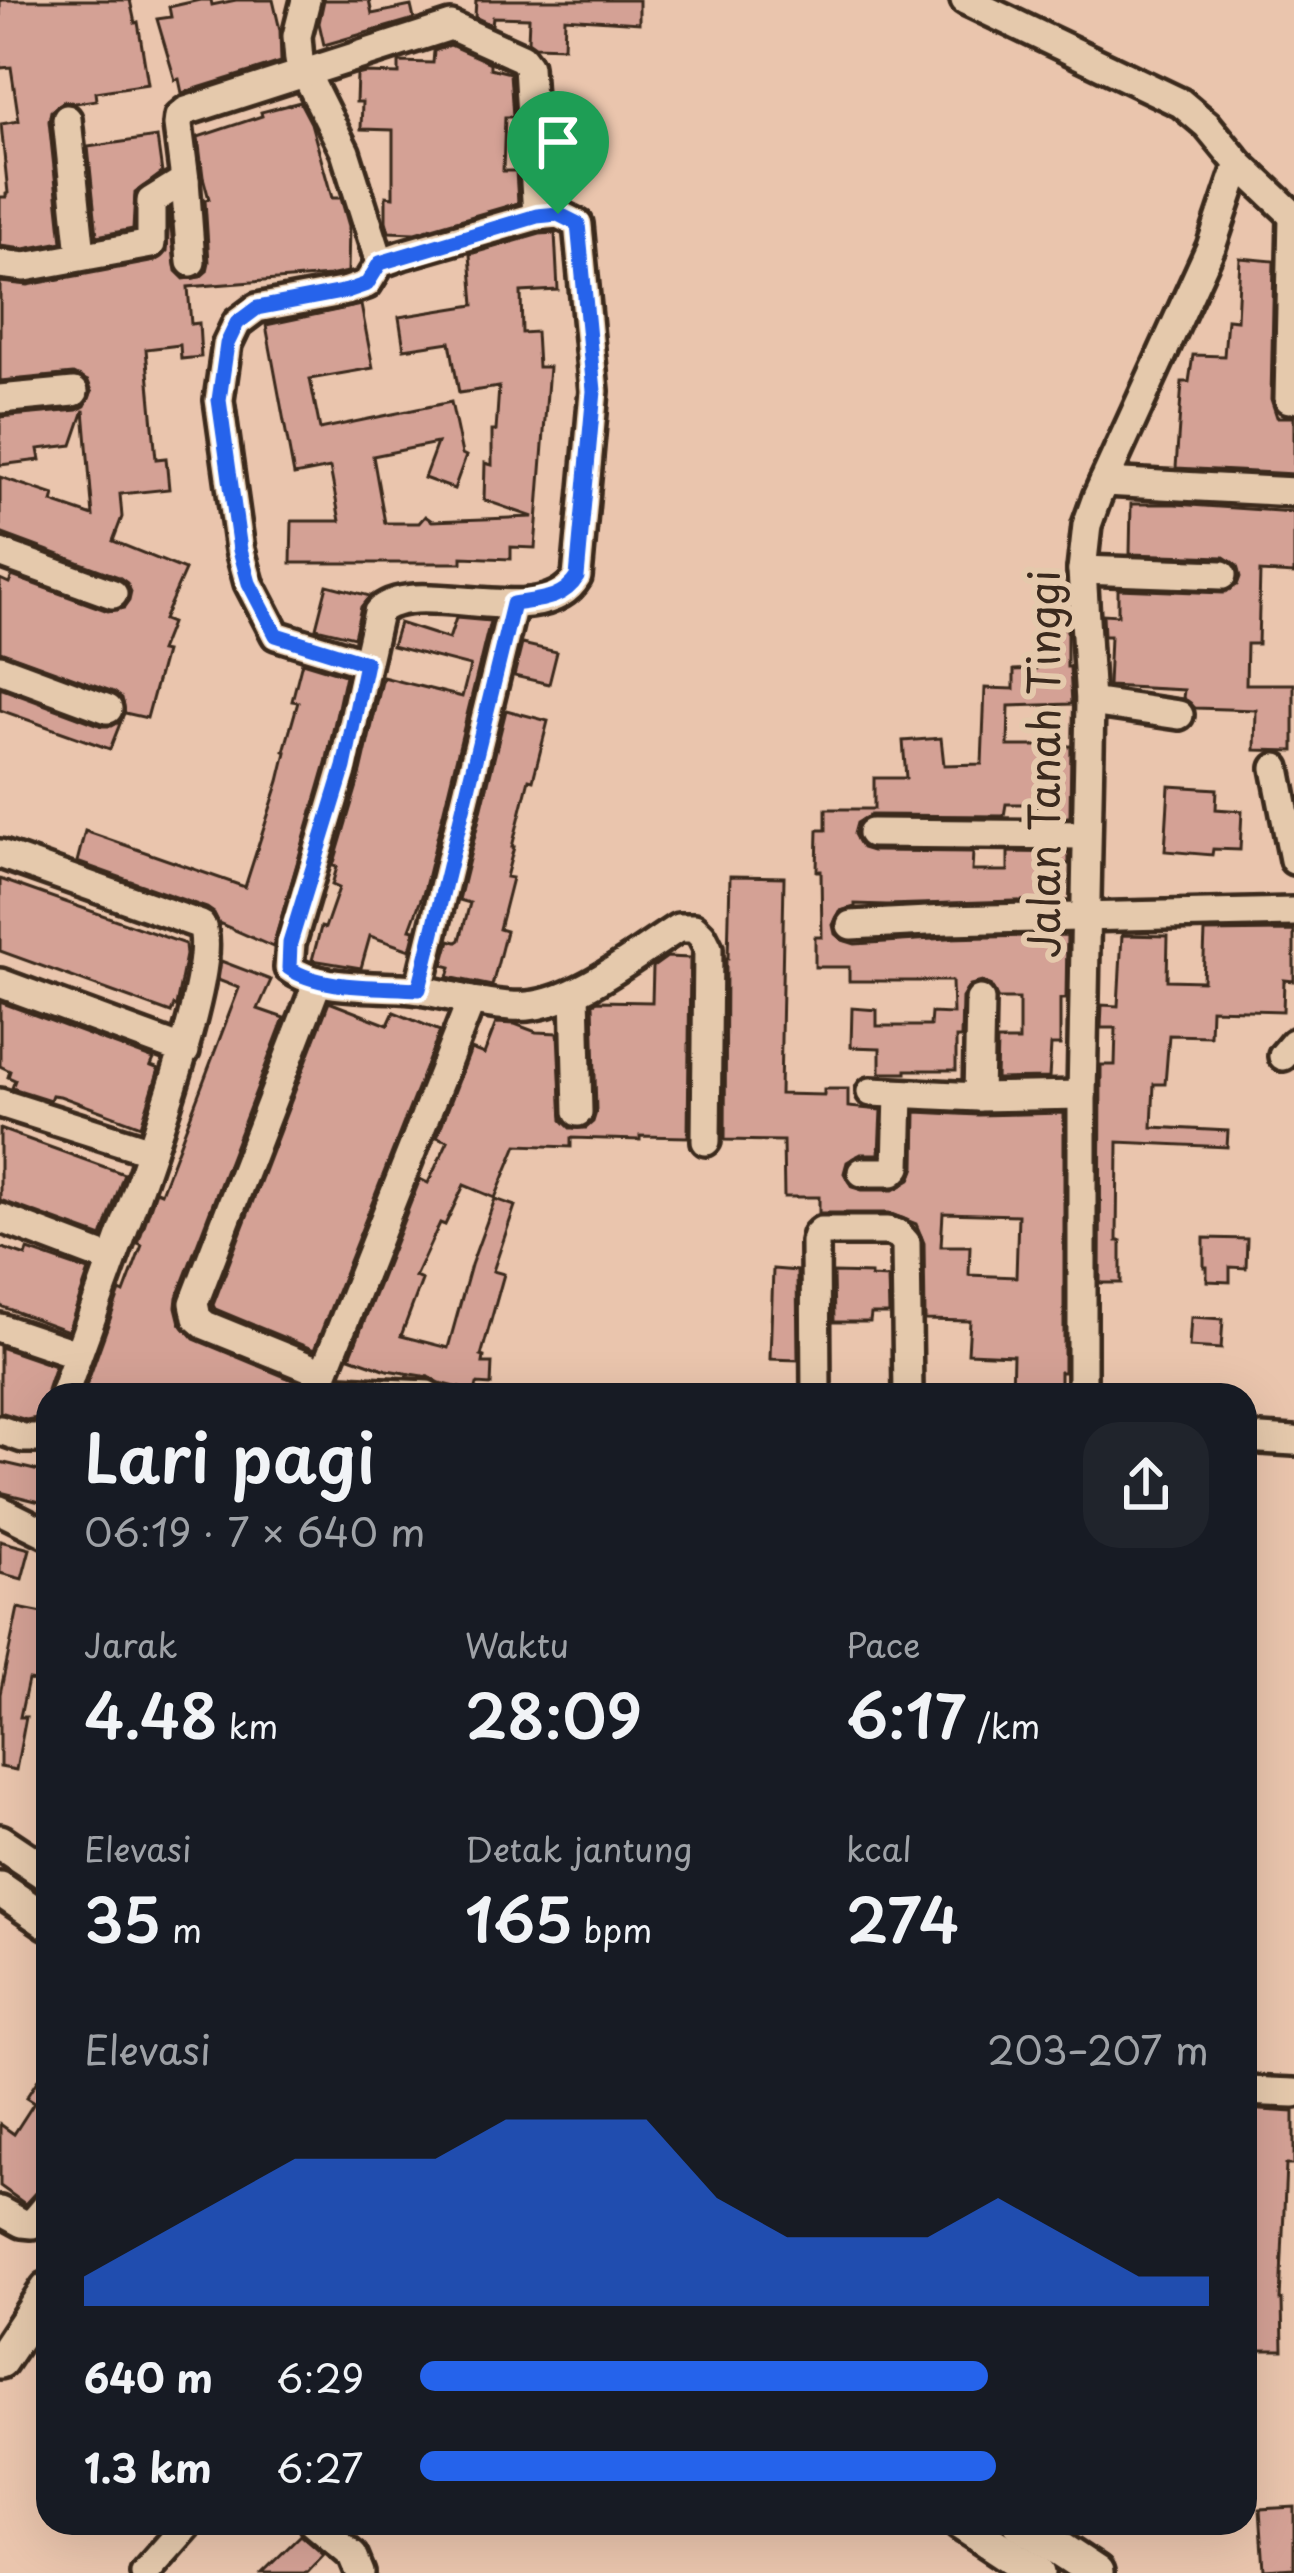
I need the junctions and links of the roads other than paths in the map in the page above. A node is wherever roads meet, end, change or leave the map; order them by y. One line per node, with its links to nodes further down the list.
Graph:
1 (306, 0): 4 (street)
2 (965, 0): 6 (street)
3 (452, 13): 4 (street); 8 (street)
4 (305, 71): 7 (street); 12 (street)
5 (67, 119): 10 (street)
6 (1239, 164): 9 (street); 17 (street, Jalan Tanah Tinggi)
7 (184, 180): 10 (street); 11 (street)
8 (537, 216): 12 (street); 23 (street)
9 (1293, 216): 16 (street)
10 (81, 255): 13 (street)
11 (191, 262)
12 (380, 263): 24 (street)
13 (0, 264)
14 (74, 392): 15 (street)
15 (0, 399)
16 (1288, 400)
17 (1104, 482): 18 (street); 20 (street, Jalan Tanah Tinggi)
18 (1294, 492)
19 (0, 553): 22 (street)
20 (1082, 570): 21 (street); 26 (street, Jalan Tanah Tinggi)
21 (1222, 575)
22 (113, 594)
23 (513, 604): 24 (street); 39 (street)
24 (366, 663): 37 (street)
25 (0, 669): 27 (street)
26 (1090, 701): 28 (street); 31 (street, Jalan Tanah Tinggi)
27 (109, 710)
28 (1179, 715)
29 (1276, 767): 33 (street)
30 (872, 833): 31 (street)
31 (1086, 835): 35 (street, Jalan Tanah Tinggi)
32 (0, 854): 43 (street)
33 (1294, 860)
34 (1294, 912): 35 (street)
35 (1086, 917): 36 (street); 44 (street, Jalan Tanah Tinggi)
36 (851, 926)
37 (317, 981): 39 (street); 56 (street)
38 (0, 983): 43 (street)
39 (419, 989): 42 (street)
40 (574, 993): 42 (street); 47 (street); 48 (street)
41 (980, 1000): 45 (street)
42 (471, 1001): 57 (street)
43 (185, 1051): 49 (street)
44 (1082, 1095): 45 (street); 60 (street, Jalan Tanah Tinggi)
45 (978, 1096): 50 (street)
46 (0, 1103): 49 (street)
47 (578, 1112)
48 (706, 1141)
49 (151, 1151): 52 (street)
50 (862, 1172)
51 (0, 1218): 52 (street)
52 (111, 1260): 54 (street)
53 (0, 1328): 54 (street)
54 (77, 1354): 55 (street)
55 (68, 1383)
56 (313, 1383)
57 (320, 1383)
58 (816, 1383): 59 (street)
59 (908, 1383)
60 (1082, 1383)
61 (0, 1430): 62 (street)
62 (36, 1438)
63 (1257, 1439): 64 (street)
64 (1294, 1441)
65 (0, 1510): 66 (street)
66 (36, 1528)
67 (0, 1842): 68 (main road)
68 (36, 1866)
69 (0, 1889): 70 (main road)
70 (36, 1914)
71 (1257, 2091): 72 (street)
72 (1294, 2093)
73 (0, 2211): 74 (street)
74 (36, 2219)
75 (36, 2307): 76 (main road)
76 (0, 2362)
77 (179, 2535): 81 (street)
78 (328, 2535): 82 (street)
79 (979, 2535): 83 (main road)
80 (1039, 2535): 84 (main road)
81 (145, 2573)
82 (360, 2573)
83 (1037, 2573)
84 (1096, 2573)

